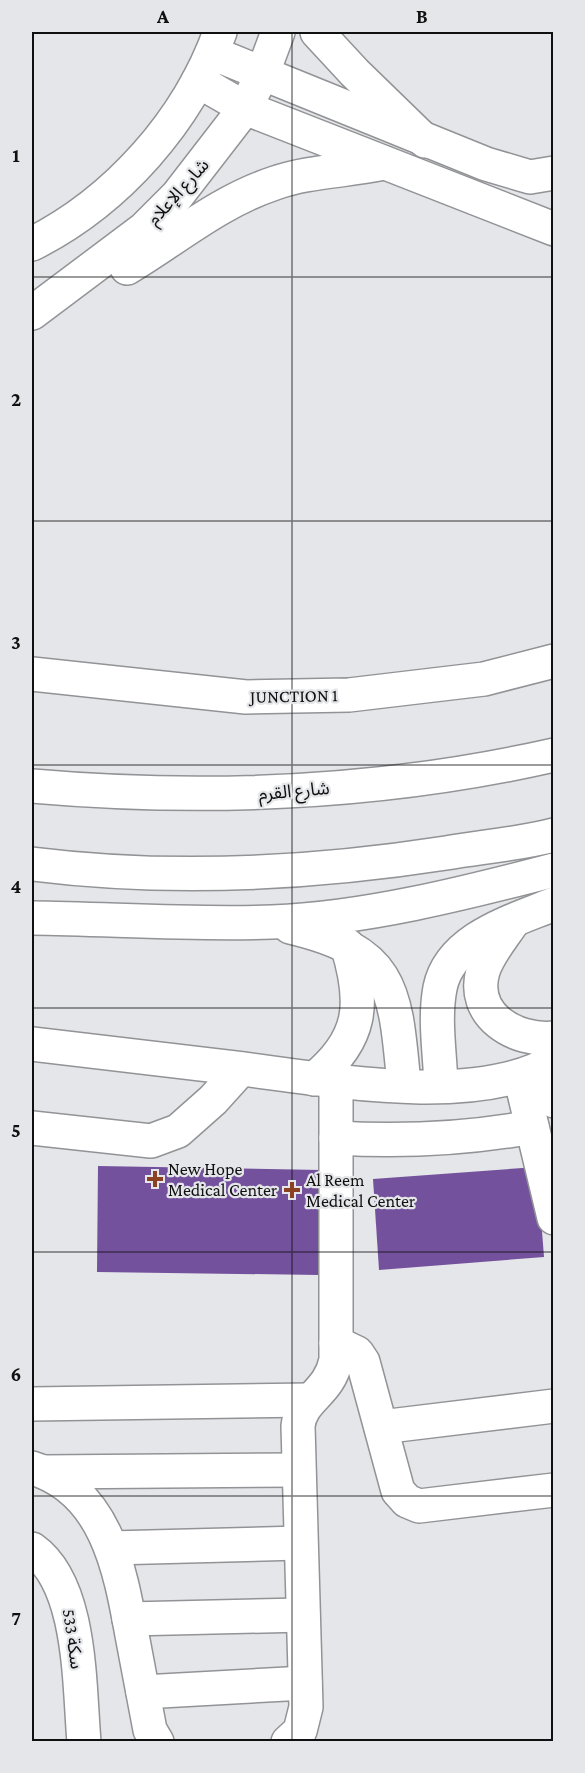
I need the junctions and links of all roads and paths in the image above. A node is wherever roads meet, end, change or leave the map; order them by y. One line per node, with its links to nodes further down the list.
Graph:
1 (278, 32): 4 (main road, شارع الإعلام)
2 (317, 32): 6 (main road)
3 (210, 55): 4 (main road); 5 (main road); 10 (main road)
4 (262, 75): 5 (main road, شارع الإعلام); 6 (main road)
5 (245, 108): 7 (main road); 11 (main road, شارع الإعلام)
6 (425, 141): 8 (main road)
7 (384, 163): 9 (main road); 11 (main road)
8 (546, 178)
9 (554, 229)
10 (32, 244)
11 (79, 278): 12 (main road, شارع الإعلام)
12 (32, 313)
13 (554, 661): 14 (main road, JUNCTION 1)
14 (32, 674)
15 (554, 755): 16 (main road, شارع القرم)
16 (32, 786)
17 (554, 835): 18 (main road)
18 (32, 864)
19 (554, 870): 23 (main road)
20 (554, 904): 22 (main road)
21 (32, 918): 23 (main road)
22 (512, 921): 25 (main road); 31 (main road)
23 (272, 922): 24 (main road)
24 (347, 945): 29 (main road); 30 (main road)
25 (554, 1038)
26 (32, 1044): 27 (main road)
27 (241, 1069): 29 (main road); 34 (main road)
28 (536, 1070): 31 (main road); 32 (main road); 33 (main road)
29 (325, 1079): 30 (main road); 35 (main road)
30 (404, 1085): 31 (main road)
31 (441, 1085)
32 (554, 1101)
33 (532, 1127): 35 (main road); 36 (main road)
34 (32, 1128)
35 (336, 1138): 37 (main road)
36 (554, 1218)
37 (336, 1343): 38 (main road); 41 (main road)
38 (310, 1400): 39 (main road); 43 (main road)
39 (32, 1404)
40 (554, 1406): 41 (main road)
41 (381, 1427): 44 (main road)
42 (38, 1470): 43 (main road); 46 (main road)
43 (298, 1470): 45 (main road)
44 (554, 1490)
45 (300, 1543): 46 (main road); 48 (main road)
46 (111, 1548): 49 (main road)
47 (32, 1549): 52 (main road, سكة 533)
48 (303, 1615): 49 (main road); 50 (main road)
49 (129, 1619): 51 (main road)
50 (305, 1683): 51 (main road); 54 (main road)
51 (143, 1692): 53 (main road)
52 (84, 1742)
53 (157, 1742)
54 (288, 1742)

